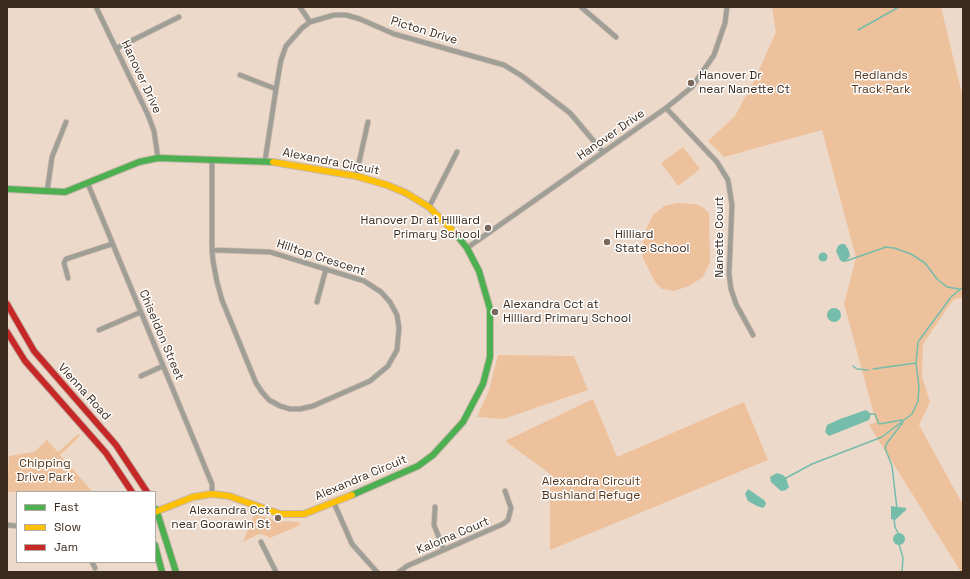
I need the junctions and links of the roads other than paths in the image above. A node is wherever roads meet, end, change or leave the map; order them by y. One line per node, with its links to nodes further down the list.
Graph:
1 (96, 7): 8 (street, Hanover Drive)
2 (300, 7): 6 (street)
3 (581, 7): 7 (street)
4 (727, 7): 11 (street, Hanover Drive)
5 (179, 17): 8 (street)
6 (310, 22): 10 (street, Picton Drive); 15 (street, Picton Drive)
7 (616, 37)
8 (117, 48): 16 (street, Hanover Drive)
9 (240, 75): 10 (street)
10 (276, 89): 18 (street, Picton Drive)
11 (666, 108): 15 (street, Hanover Drive); 34 (street, Nanette Court)
12 (66, 122): 22 (street)
13 (368, 122): 19 (street)
14 (457, 152): 23 (street)
15 (603, 152): 25 (street, Hanover Drive)
16 (158, 158): 17 (street, Alexandra Circuit); 20 (street, Alexandra Circuit)
17 (212, 159): 18 (street, Alexandra Circuit); 26 (street, Hilltop Crescent)
18 (265, 161): 19 (street, Alexandra Circuit)
19 (356, 176): 23 (street, Alexandra Circuit)
20 (88, 184): 22 (street, Alexandra Circuit); 24 (street, Chiseldon Street)
21 (7, 189): 22 (street, Alexandra Circuit)
22 (47, 192)
23 (429, 207): 25 (street, Alexandra Circuit)
24 (112, 244): 28 (street); 31 (street, Chiseldon Street)
25 (467, 248): 41 (street, Alexandra Circuit)
26 (212, 250): 27 (street, Hilltop Crescent); 27 (street, Hilltop Crescent)
27 (326, 269): 29 (street)
28 (68, 278)
29 (317, 302)
30 (7, 304): 38 (street, Vienna Road)
31 (141, 312): 32 (street); 35 (street, Chiseldon Street)
32 (99, 330)
33 (7, 332): 37 (street, Vienna Road)
34 (753, 335)
35 (163, 366): 36 (street); 40 (street, Chiseldon Street)
36 (141, 376)
37 (131, 491)
38 (146, 491)
39 (505, 491): 46 (street, Kaloma Court)
40 (212, 494): 41 (street, Alexandra Circuit); 43 (street, Alexandra Circuit)
41 (334, 503): 52 (street)
42 (435, 507): 46 (street)
43 (156, 510): 50 (street)
44 (261, 542): 51 (street)
45 (156, 549): 49 (street)
46 (444, 550): 53 (street, Kaloma Court)
47 (92, 563): 48 (street)
48 (95, 568)
49 (162, 572)
50 (176, 572)
51 (276, 572)
52 (377, 572)
53 (399, 572)

